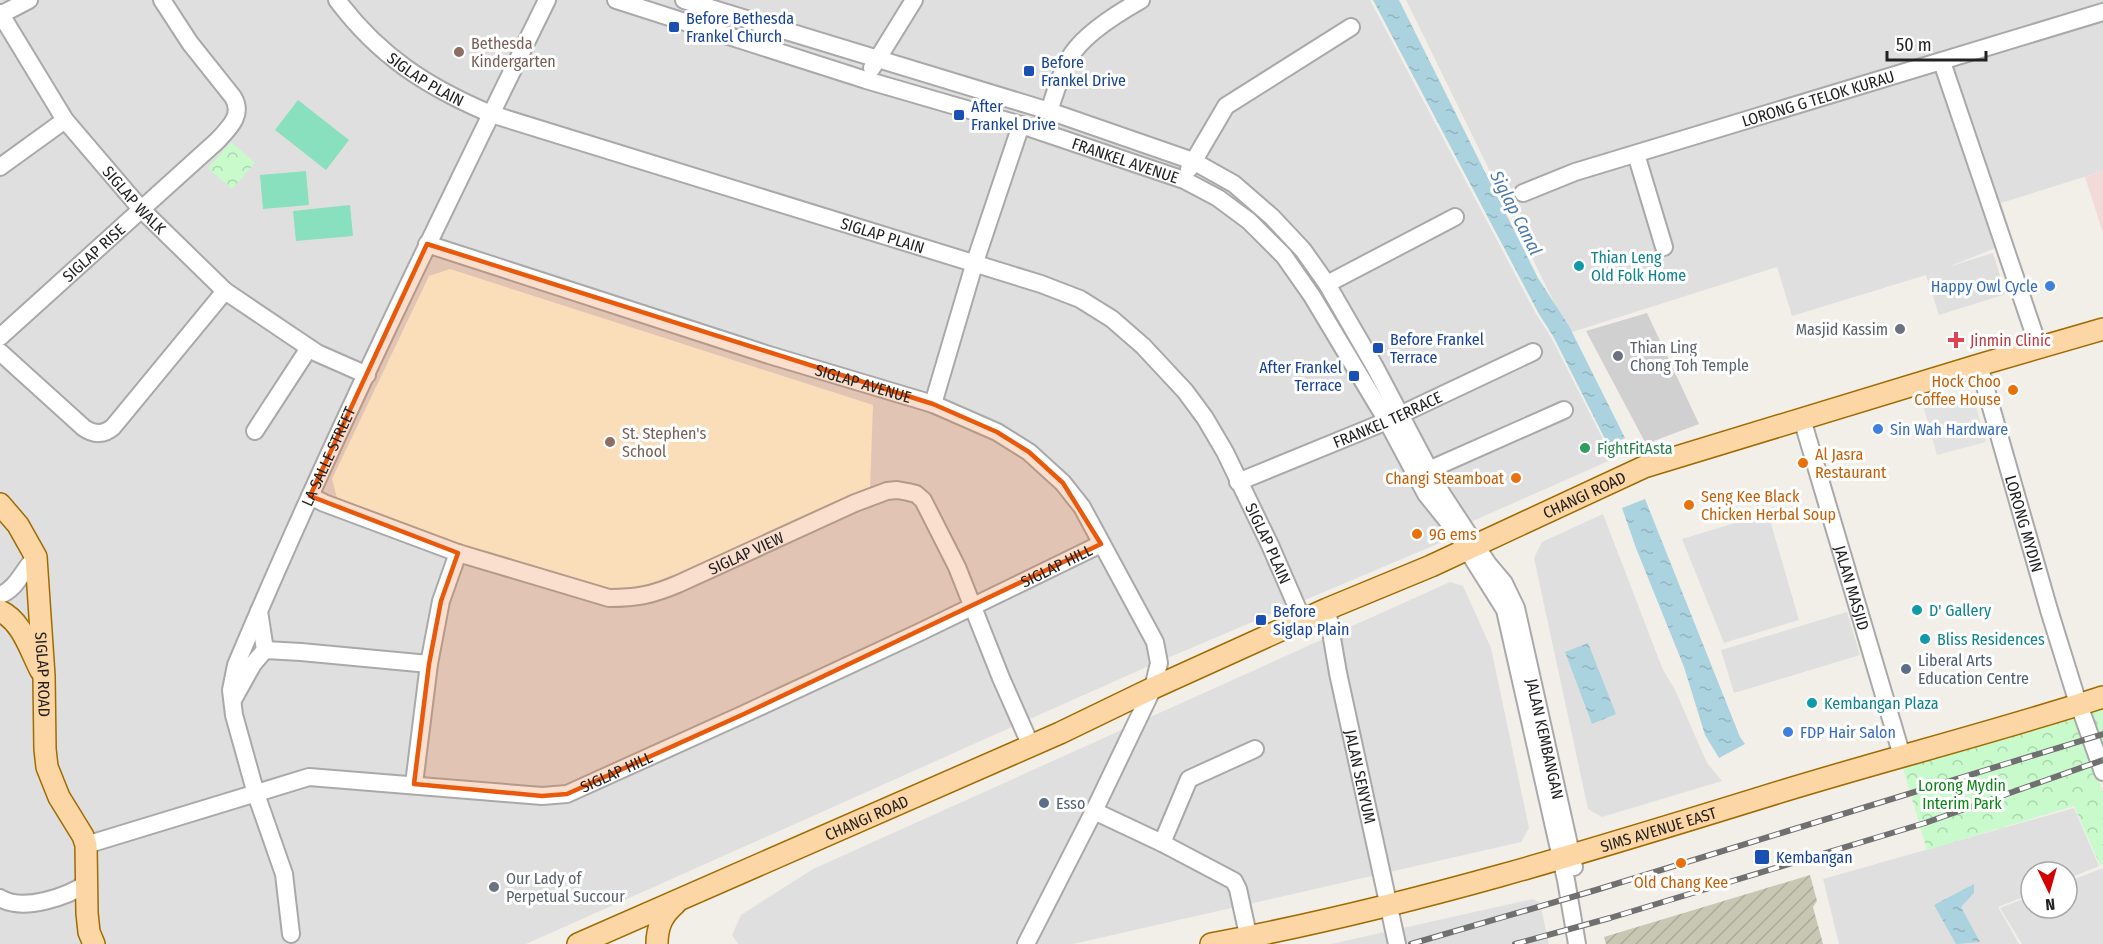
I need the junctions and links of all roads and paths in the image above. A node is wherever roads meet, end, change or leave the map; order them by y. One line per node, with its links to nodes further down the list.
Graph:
1 (29, 0): 10 (street)
2 (162, 0): 24 (street, SIGLAP RISE)
3 (337, 0): 16 (street, SIGLAP PLAIN)
4 (547, 0): 16 (street, LA SALLE STREET)
5 (616, 0): 14 (street, FRANKEL AVENUE)
6 (684, 0): 12 (street, FRANKEL AVENUE)
7 (914, 0): 12 (street)
8 (1140, 0): 15 (street)
9 (2103, 12): 13 (street, LORONG G TELOK KURAU)
10 (0, 14): 17 (street, SIGLAP WALK)
11 (1351, 27): 20 (street)
12 (877, 59): 14 (street); 15 (street, FRANKEL AVENUE)
13 (1942, 62): 19 (street, LORONG G TELOK KURAU); 34 (street)
14 (866, 80): 18 (street, FRANKEL AVENUE)
15 (1049, 111): 20 (street, FRANKEL AVENUE)
16 (491, 114): 26 (street, LA SALLE STREET); 28 (street, SIGLAP PLAIN)
17 (65, 120): 21 (street); 24 (street, SIGLAP WALK)
18 (1021, 125): 22 (street, FRANKEL AVENUE); 28 (street)
19 (1636, 154): 23 (street, LORONG G TELOK KURAU); 27 (street)
20 (1193, 161): 22 (street); 29 (street, FRANKEL AVENUE)
21 (0, 166)
22 (1184, 180): 41 (street, FRANKEL AVENUE)
23 (1523, 193)
24 (141, 209): 30 (street, SIGLAP WALK); 32 (street, SIGLAP RISE)
25 (1455, 217): 29 (street)
26 (427, 244): 38 (street, LA SALLE STREET); 39 (street, SIGLAP AVENUE)
27 (1664, 248)
28 (974, 265): 39 (street); 45 (street, SIGLAP PLAIN)
29 (1328, 284): 41 (street, FRANKEL AVENUE)
30 (225, 291): 33 (street, SIGLAP WALK); 35 (street)
31 (2103, 329): 34 (main road, CHANGI ROAD)
32 (0, 337)
33 (309, 348): 38 (street, SIGLAP WALK); 43 (street)
34 (2039, 348): 37 (main road, CHANGI ROAD)
35 (0, 352)
36 (1533, 352): 41 (street, FRANKEL TERRACE)
37 (1979, 365): 42 (main road, CHANGI ROAD); 64 (street, LORONG MYDIN)
38 (366, 375): 46 (street, LA SALLE STREET)
39 (933, 404): 48 (street, SIGLAP AVENUE)
40 (1564, 410): 44 (street)
41 (1394, 418): 44 (street, FRANKEL AVENUE); 45 (street, FRANKEL TERRACE); 49 (street, FRANKEL AVENUE)
42 (1802, 419): 49 (main road, CHANGI ROAD); 67 (street, JALAN MASJID)
43 (255, 431)
44 (1431, 469): 49 (street, FRANKEL AVENUE)
45 (1238, 482): 57 (street, SIGLAP PLAIN)
46 (310, 496): 50 (street, SIGLAP VIEW); 55 (street, LA SALLE STREET)
47 (0, 504): 51 (main road, SIGLAP ROAD)
48 (1101, 544): 53 (street, SIGLAP HILL); 61 (street, SIGLAP AVENUE)
49 (1471, 546): 54 (main road, CHANGI ROAD); 74 (street, JALAN KEMBANGAN)
50 (458, 553): 53 (street, SIGLAP VIEW); 59 (street)
51 (36, 557): 52 (street); 60 (main road, SIGLAP ROAD)
52 (0, 595)
53 (974, 607): 65 (street, SIGLAP VIEW); 69 (street, SIGLAP HILL)
54 (1326, 609): 57 (main road, CHANGI ROAD); 78 (street, JALAN SENYUM)
55 (259, 610): 58 (street); 63 (street, LA SALLE STREET)
56 (0, 611): 60 (main road)
57 (1303, 621): 61 (main road, CHANGI ROAD)
58 (265, 650): 59 (street); 63 (street)
59 (429, 664): 69 (street)
60 (44, 676): 73 (main road, SIGLAP ROAD)
61 (1153, 688): 65 (main road, CHANGI ROAD); 71 (street)
62 (2103, 697): 64 (main road, SIMS AVENUE EAST)
63 (232, 701): 70 (street, LA SALLE STREET)
64 (2077, 706): 67 (main road, SIMS AVENUE EAST); 68 (street)
65 (1031, 746): 77 (main road, CHANGI ROAD)
66 (1255, 749): 72 (street)
67 (1902, 756): 74 (main road, SIMS AVENUE EAST)
68 (2103, 772)
69 (414, 784): 70 (street, SIGLAP HILL)
70 (256, 794): 73 (street, SIGLAP HILL); 79 (street, LA SALLE STREET)
71 (1094, 812): 72 (street); 84 (street)
72 (1162, 843): 80 (street)
73 (91, 844): 75 (main road, SIGLAP ROAD)
74 (1566, 857): 78 (main road, SIMS AVENUE EAST); 87 (street, JALAN KEMBANGAN); 88 (street, JALAN KEMBANGAN)
75 (87, 883): 76 (street); 81 (main road, SIGLAP ROAD)
76 (0, 898)
77 (675, 904): 82 (main road, CHANGI ROAD); 83 (main road)
78 (1389, 906): 80 (main road, SIMS AVENUE EAST); 86 (street, JALAN SENYUM)
79 (291, 934)
80 (1249, 940): 85 (main road, SIMS AVENUE EAST)
81 (94, 944)
82 (578, 944)
83 (657, 944)
84 (1026, 944)
85 (1210, 944)
86 (1397, 944)
87 (1577, 944)
88 (1588, 944)

